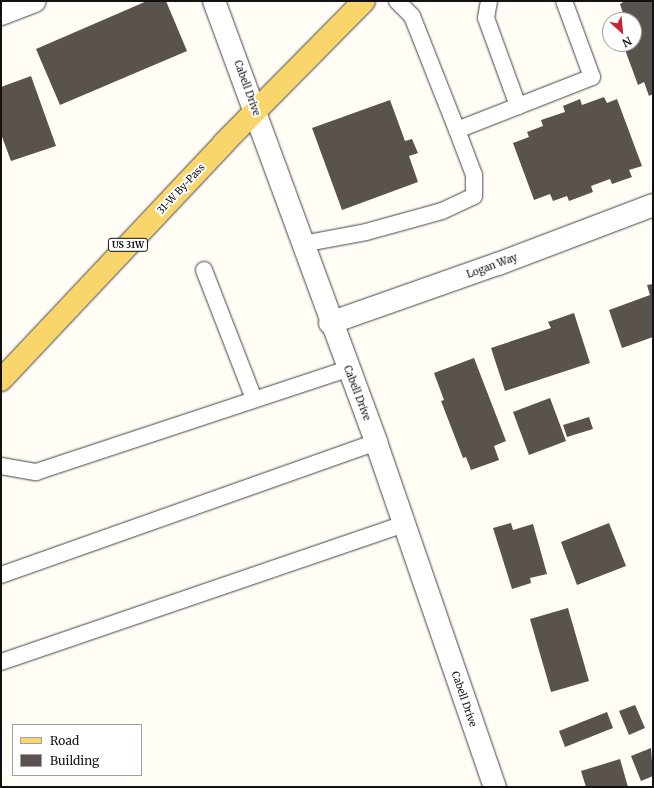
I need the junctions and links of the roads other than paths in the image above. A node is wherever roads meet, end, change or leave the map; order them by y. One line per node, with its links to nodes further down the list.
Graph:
1 (35, 1): 7 (street)
2 (214, 1): 9 (street, Cabell Drive)
3 (364, 1): 9 (main road, 31-W By-Pass / US 31W)
4 (397, 1): 10 (lane)
5 (489, 1): 8 (lane)
6 (564, 1): 8 (lane)
7 (1, 14)
8 (518, 106): 10 (lane)
9 (255, 111): 12 (street, Cabell Drive); 16 (main road, 31-W By-Pass / US 31W)
10 (457, 130): 12 (lane)
11 (653, 205): 14 (street, Logan Way)
12 (302, 244): 14 (street, Cabell Drive)
13 (204, 270): 17 (lane)
14 (330, 322): 15 (street, Cabell Drive)
15 (347, 369): 17 (lane); 18 (street, Cabell Drive)
16 (1, 380)
17 (254, 399): 19 (lane)
18 (376, 442): 20 (street, Cabell Drive); 21 (lane)
19 (1, 466)
20 (403, 524): 22 (lane); 23 (street, Cabell Drive)
21 (1, 575)
22 (1, 662)
23 (492, 786)

